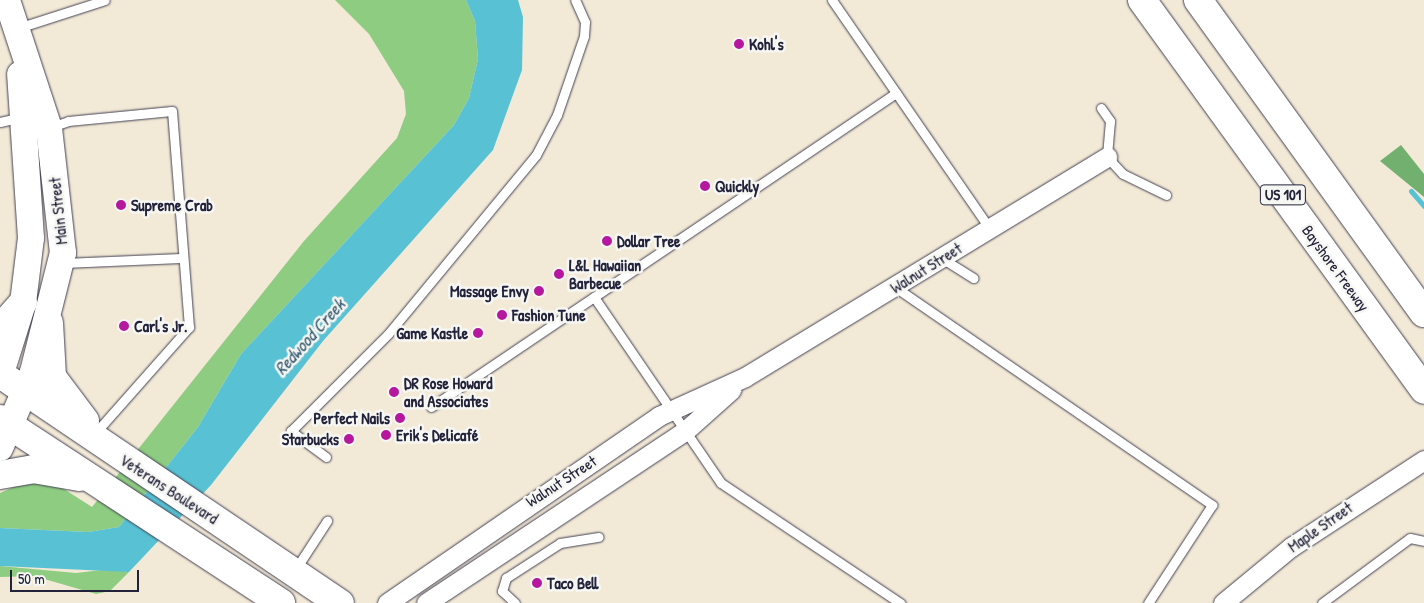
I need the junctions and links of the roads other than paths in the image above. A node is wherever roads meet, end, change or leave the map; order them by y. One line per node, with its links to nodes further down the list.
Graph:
1 (7, 0): 7 (street, Main Street)
2 (105, 0): 7 (lane)
3 (575, 0): 33 (lane)
4 (832, 0): 8 (lane)
5 (1142, 0): 26 (main road, Bayshore Freeway / US 101)
6 (1198, 0): 21 (main road, US 101)
7 (16, 29): 10 (street, Main Street)
8 (896, 93): 13 (lane); 19 (lane)
9 (1101, 108): 11 (lane)
10 (28, 130): 14 (lane); 16 (street, Main Street); 20 (street, Main Street)
11 (1107, 157): 12 (lane); 13 (street, Walnut Street)
12 (1166, 195)
13 (989, 228): 15 (street, Walnut Street)
14 (182, 258): 16 (lane); 32 (lane)
15 (943, 259): 17 (lane); 18 (street, Walnut Street)
16 (61, 264): 22 (street, Main Street)
17 (973, 278)
18 (895, 287): 25 (street, Walnut Street); 47 (lane)
19 (594, 297): 28 (lane); 29 (lane)
20 (23, 303): 23 (main road); 24 (street, Main Street)
21 (1424, 313)
22 (49, 323): 27 (street, Main Street); 32 (main road)
23 (0, 329)
24 (0, 374): 27 (main road, Veterans Boulevard)
25 (745, 377): 29 (street, Walnut Street); 31 (street, Walnut Street)
26 (1424, 390)
27 (27, 392): 30 (street, Main Street); 32 (main road, Veterans Boulevard)
28 (431, 407)
29 (671, 411): 31 (lane); 43 (street, Walnut Street)
30 (3, 431): 36 (main road)
31 (685, 431): 44 (street, Walnut Street); 46 (lane)
32 (102, 441): 40 (main road, Veterans Boulevard)
33 (326, 457)
34 (1422, 461): 48 (street, Maple Street)
35 (0, 475): 36 (main road)
36 (92, 481): 41 (main road)
37 (327, 521): 40 (lane)
38 (599, 536): 45 (lane)
39 (1424, 541): 49 (lane)
40 (294, 572): 42 (main road, Veterans Boulevard)
41 (281, 603)
42 (340, 603)
43 (387, 603)
44 (426, 603)
45 (515, 603)
46 (900, 603)
47 (1148, 603)
48 (1224, 603)
49 (1322, 603)

